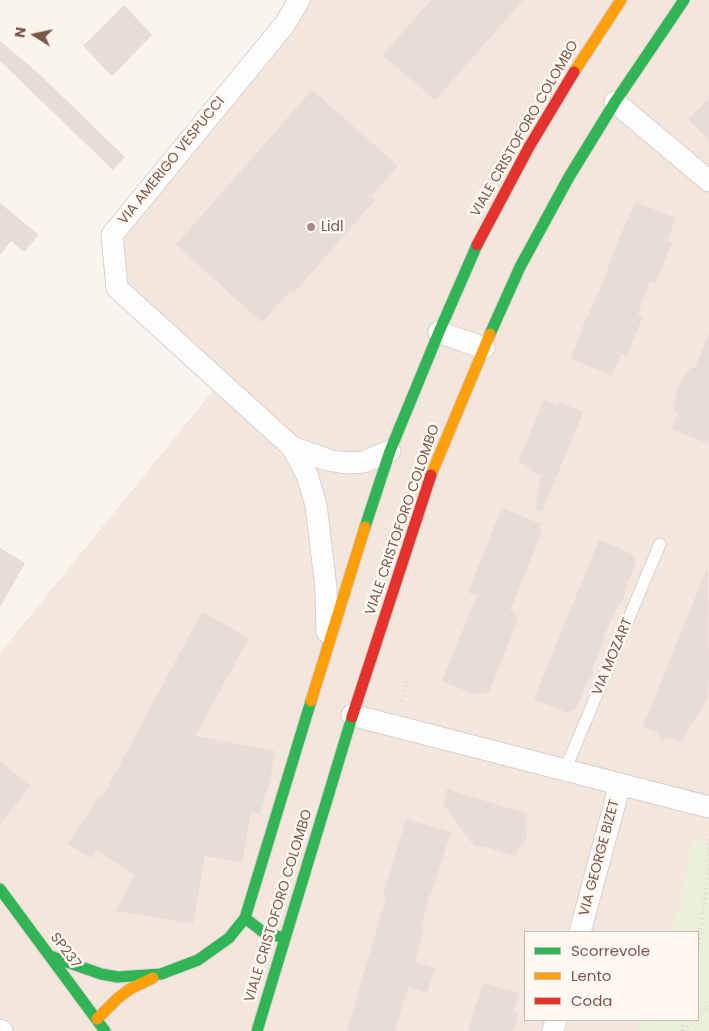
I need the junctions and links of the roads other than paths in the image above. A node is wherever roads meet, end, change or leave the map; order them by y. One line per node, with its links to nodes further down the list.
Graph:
1 (299, 0): 8 (street, VIA AMERIGO VESPUCCI)
2 (622, 0): 6 (main road, VIALE CRISTOFORO COLOMBO)
3 (684, 0): 4 (main road, VIALE CRISTOFORO COLOMBO)
4 (615, 102): 5 (street); 7 (main road, VIALE CRISTOFORO COLOMBO)
5 (709, 181)
6 (439, 332): 7 (street); 9 (main road, VIALE CRISTOFORO COLOMBO)
7 (484, 348): 12 (main road, VIALE CRISTOFORO COLOMBO)
8 (292, 447): 9 (street, VIA AMERIGO VESPUCCI); 11 (street, VIA AMERIGO VESPUCCI)
9 (390, 451): 11 (main road, VIALE CRISTOFORO COLOMBO)
10 (660, 544): 13 (lane, VIA MOZART)
11 (328, 650): 17 (main road, VIALE CRISTOFORO COLOMBO)
12 (352, 715): 13 (street); 19 (main road, VIALE CRISTOFORO COLOMBO)
13 (565, 770): 14 (street)
14 (620, 784): 15 (street); 18 (street, VIA GEORGE BIZET)
15 (709, 807)
16 (0, 889): 20 (main road, SP237 / SP237)
17 (245, 918): 19 (main road); 21 (main road, VIALE CRISTOFORO COLOMBO)
18 (580, 931)
19 (284, 938): 23 (main road, VIALE CRISTOFORO COLOMBO)
20 (50, 956): 21 (main road, VIALE CRISTOFORO COLOMBO); 22 (main road, SP237 / SP237)
21 (161, 974): 22 (main road, VIALE CRISTOFORO COLOMBO)
22 (101, 1027)
23 (257, 1031)

